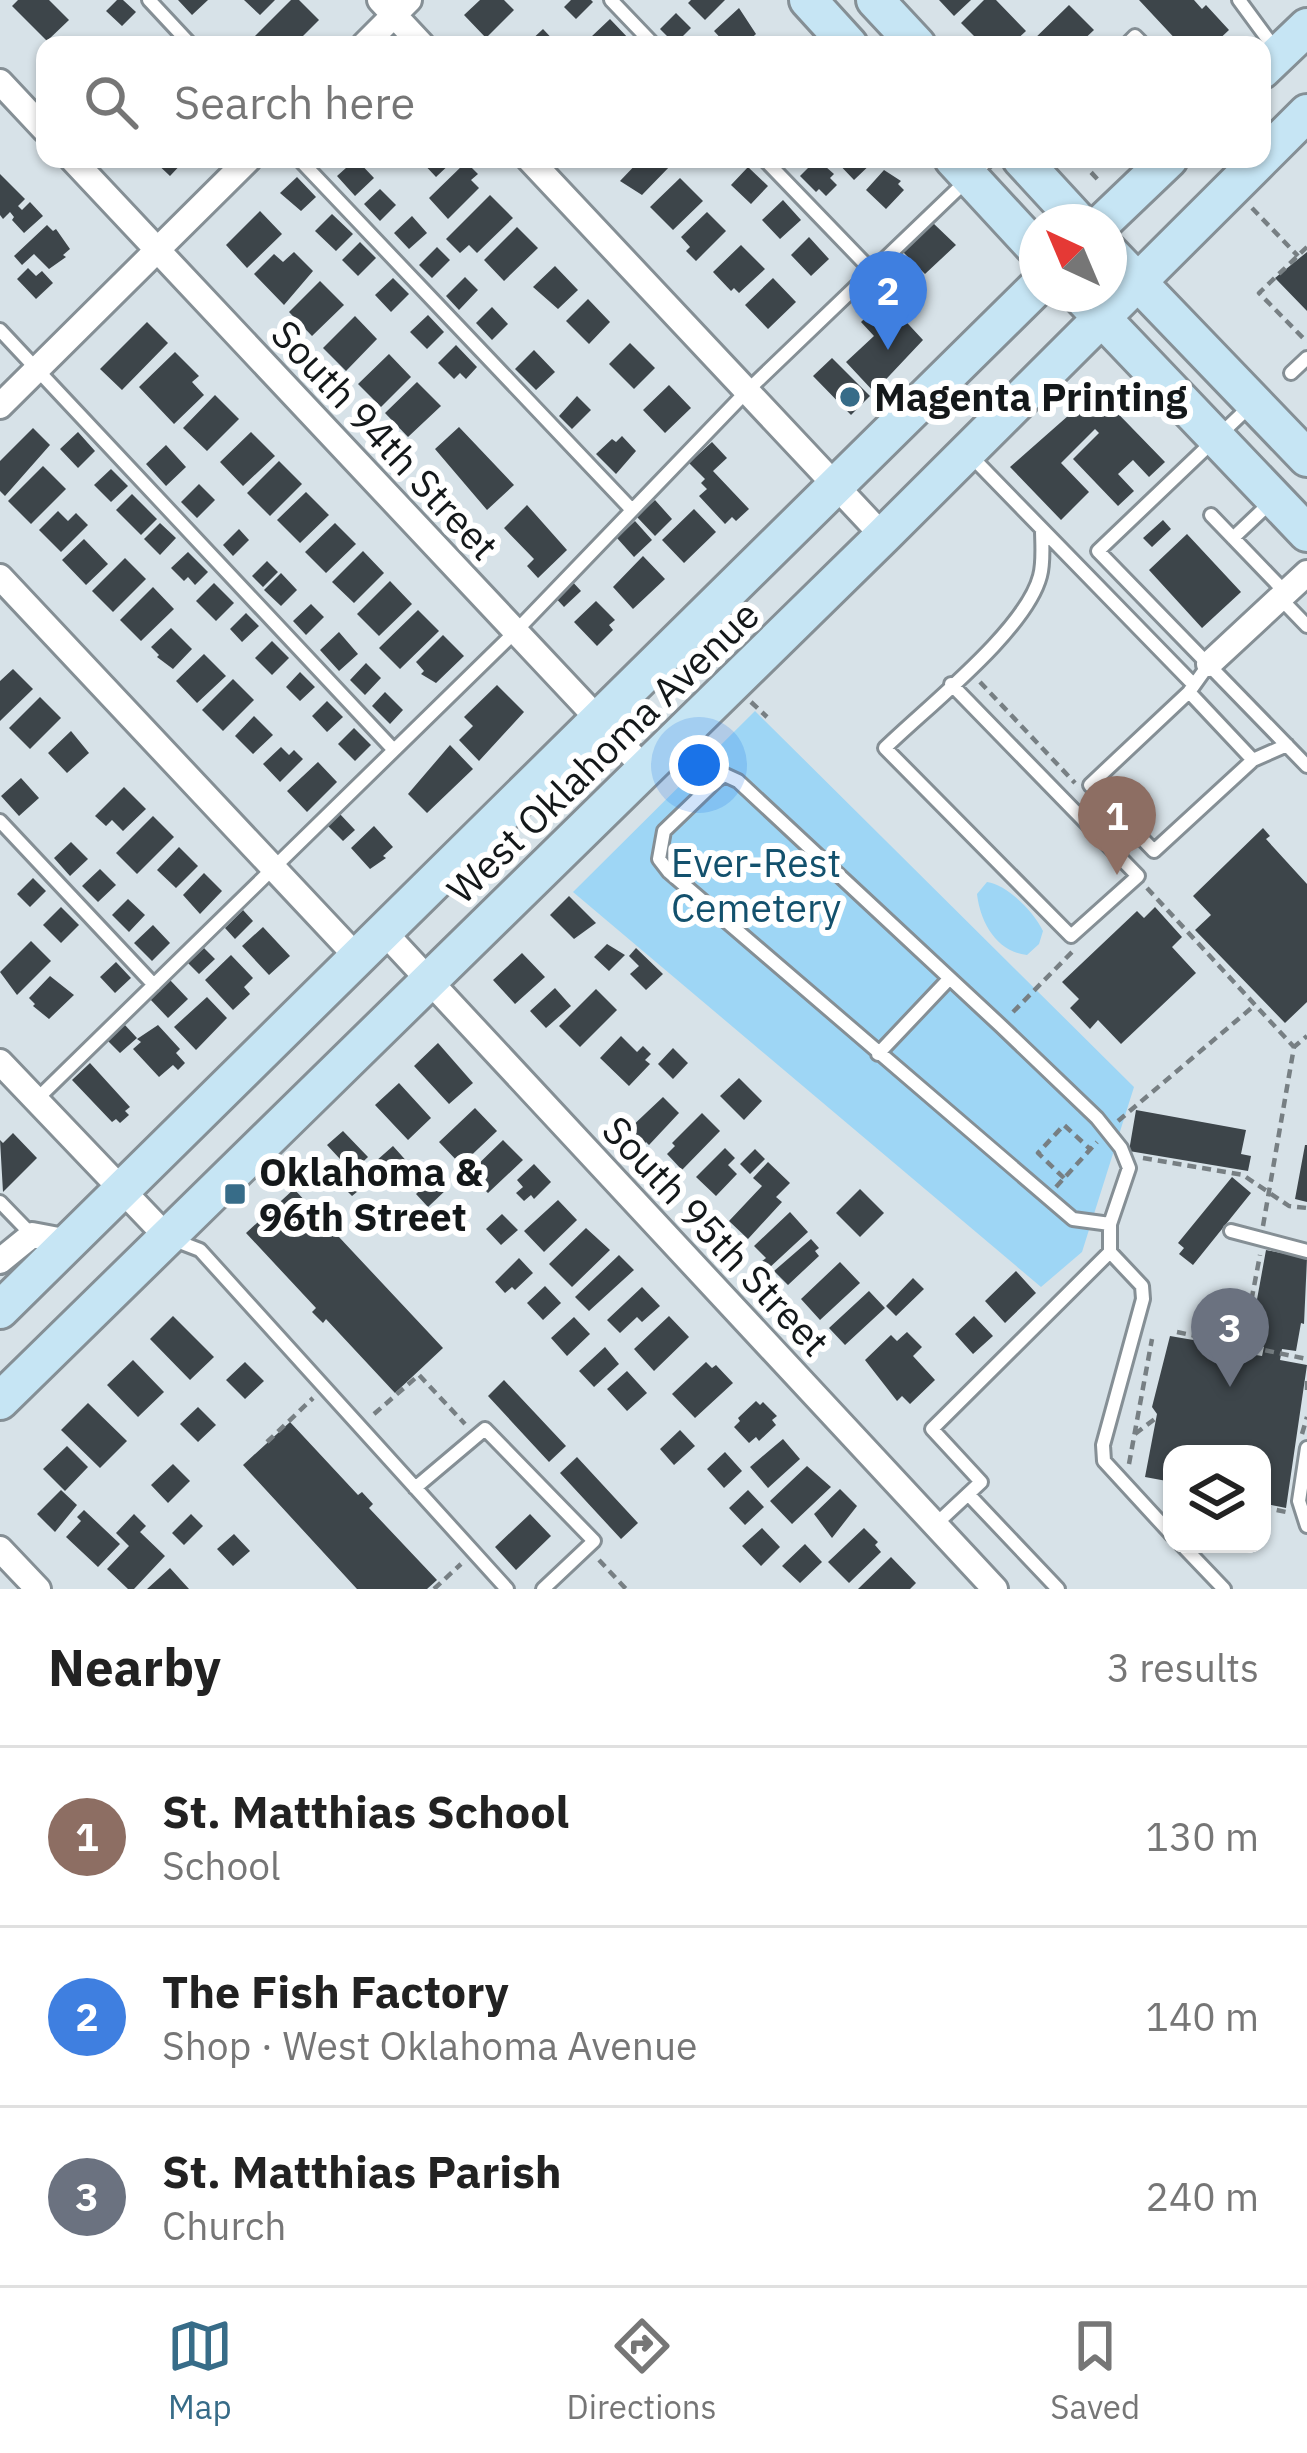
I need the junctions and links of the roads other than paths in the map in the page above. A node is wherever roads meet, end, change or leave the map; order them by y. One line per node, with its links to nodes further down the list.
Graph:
1 (149, 0): 8 (lane)
2 (611, 0): 11 (lane)
3 (808, 0): 12 (main road)
4 (875, 0): 13 (main road)
5 (1240, 0): 14 (lane)
6 (394, 5): 9 (street); 10 (street)
7 (1307, 27): 15 (main road)
8 (183, 36)
9 (371, 36)
10 (416, 36)
11 (645, 36)
12 (841, 36)
13 (908, 36)
14 (1257, 36)
15 (1271, 61)
16 (0, 82): 18 (street)
17 (1307, 113): 19 (main road, West Oklahoma Avenue)
18 (36, 120)
19 (1271, 150)
20 (81, 168): 33 (street, South 94th Street)
21 (240, 168): 33 (street)
22 (308, 168): 53 (lane)
23 (537, 168): 45 (street)
24 (773, 168): 35 (lane)
25 (968, 168): 35 (lane)
26 (973, 168): 32 (main road)
27 (1030, 168): 30 (main road)
28 (1160, 168): 31 (main road)
29 (1253, 168): 36 (main road, West Oklahoma Avenue)
30 (1063, 204)
31 (1122, 204)
32 (1019, 227)
33 (158, 250): 43 (street); 63 (street, South 94th Street)
34 (1127, 269): 36 (main road)
35 (872, 271): 45 (lane)
36 (1139, 280): 37 (main road, West Oklahoma Avenue); 46 (main road)
37 (1127, 286)
38 (1019, 305): 51 (main road, West Oklahoma Avenue)
39 (1085, 312): 49 (main road, West Oklahoma Avenue)
40 (1096, 312): 48 (main road)
41 (0, 330): 43 (lane)
42 (1307, 358): 44 (lane)
43 (37, 370): 47 (street); 68 (lane)
44 (1291, 373)
45 (747, 391): 51 (street); 53 (lane)
46 (1254, 402): 48 (lane); 50 (main road)
47 (0, 406)
48 (1213, 436): 52 (main road); 64 (lane)
49 (967, 452): 55 (lane); 57 (main road, West Oklahoma Avenue)
50 (1307, 458)
51 (836, 488): 57 (street); 66 (main road, West Oklahoma Avenue)
52 (1274, 499): 56 (main road); 58 (lane)
53 (632, 510): 63 (lane)
54 (1211, 515): 58 (lane)
55 (1042, 529): 64 (lane); 65 (lane)
56 (1307, 532)
57 (883, 536): 71 (main road, West Oklahoma Avenue)
58 (1234, 538): 61 (lane)
59 (1307, 573): 61 (street)
60 (0, 577): 73 (street)
61 (1283, 595): 62 (lane); 64 (street)
62 (1307, 626)
63 (514, 632): 66 (street, South 94th Street); 68 (lane)
64 (1197, 681): 67 (lane); 69 (lane); 69 (lane)
65 (951, 684): 65 (lane)
66 (598, 721): 71 (street, South 94th Street); 74 (main road, West Oklahoma Avenue)
67 (1287, 745): 69 (lane); 70 (lane)
68 (392, 748): 73 (lane)
69 (1252, 760)
70 (1307, 766)
71 (645, 769): 77 (main road, West Oklahoma Avenue)
72 (0, 821): 78 (lane)
73 (271, 868): 75 (street); 78 (lane)
74 (384, 932): 75 (main road, West Oklahoma Avenue); 77 (street, South 95th Street)
75 (358, 958): 82 (main road, West Oklahoma Avenue)
76 (949, 979): 79 (lane); 79 (lane); 84 (lane)
77 (430, 980): 87 (main road, West Oklahoma Avenue); 98 (street, South 95th Street)
78 (154, 985): 81 (lane)
79 (878, 1054): 84 (lane)
80 (0, 1062): 81 (street)
81 (36, 1100): 82 (street)
82 (121, 1190): 87 (street); 88 (main road, West Oklahoma Avenue)
83 (0, 1202): 86 (lane)
84 (1110, 1224): 90 (lane)
85 (1231, 1232): 89 (lane)
86 (32, 1235): 88 (street); 91 (street)
87 (167, 1237): 93 (main road, West Oklahoma Avenue); 95 (lane)
88 (69, 1242): 92 (main road, West Oklahoma Avenue)
89 (1307, 1251)
90 (1110, 1252): 96 (lane); 97 (lane)
91 (0, 1261)
92 (0, 1310)
93 (0, 1401)
94 (1307, 1448): 99 (lane)
95 (416, 1488): 103 (lane); 104 (lane)
96 (968, 1494): 98 (lane); 106 (lane)
97 (1163, 1524)
98 (935, 1525): 105 (street, South 95th Street)
99 (1307, 1526)
100 (0, 1549): 102 (street)
101 (1190, 1553): 107 (lane)
102 (38, 1589)
103 (507, 1589)
104 (543, 1589)
105 (995, 1589)
106 (1057, 1589)
107 (1224, 1589)

